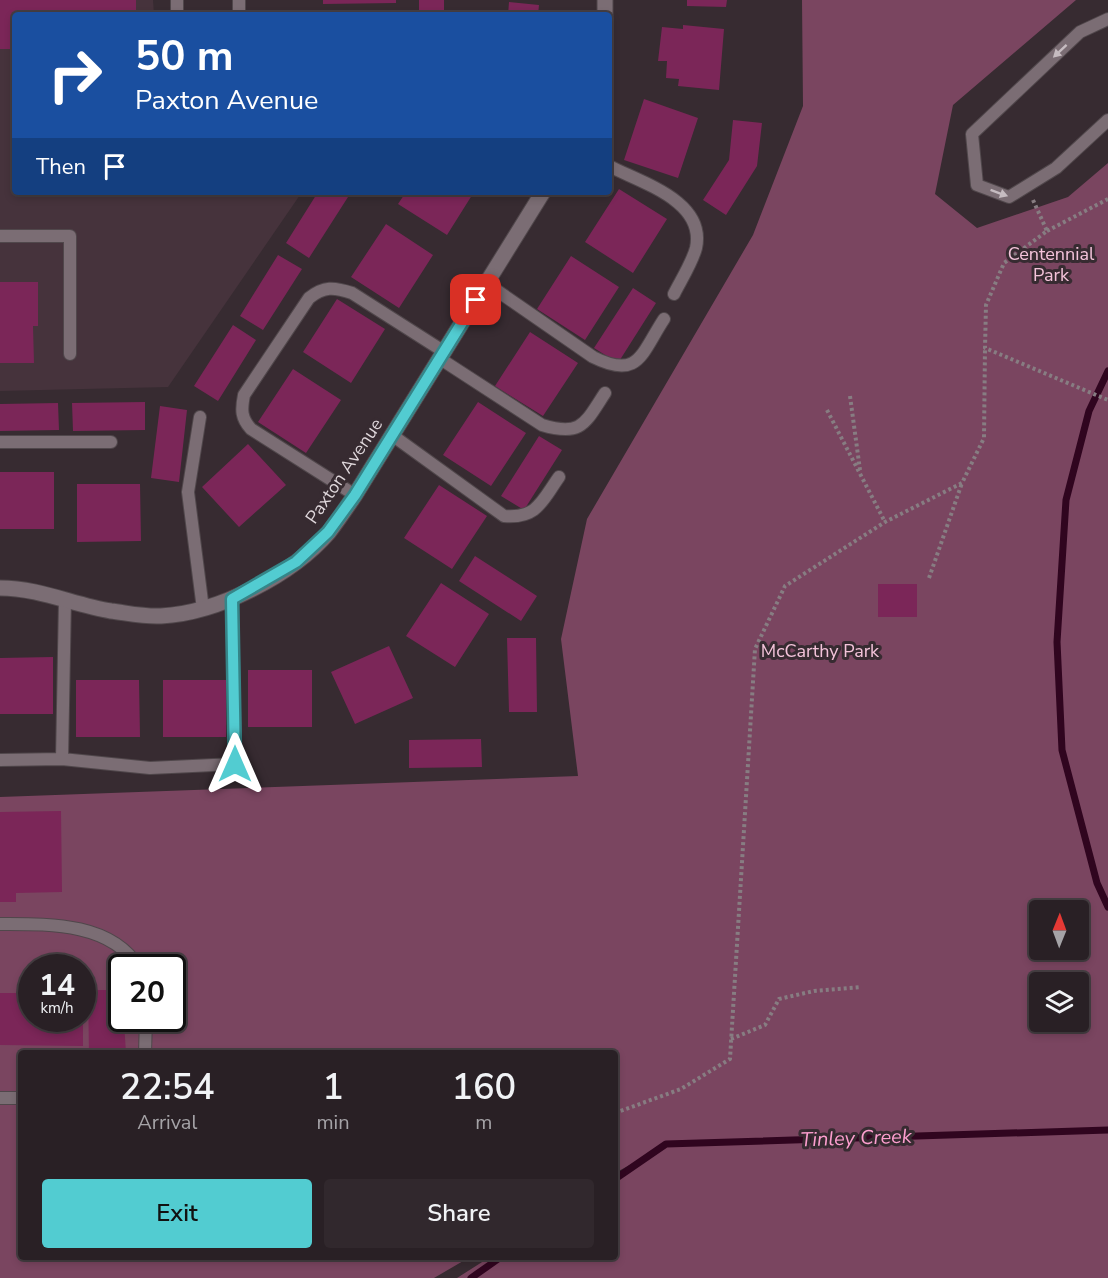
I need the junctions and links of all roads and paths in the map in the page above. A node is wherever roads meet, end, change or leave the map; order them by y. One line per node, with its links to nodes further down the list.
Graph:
1 (1108, 20): 4 (lane, one-way to 4)
2 (1108, 120): 4 (lane)
3 (612, 168): 10 (lane)
4 (1026, 186): 7 (path)
5 (541, 195): 9 (street, Paxton Avenue)
6 (1108, 199): 7 (path)
7 (1047, 231): 12 (path)
8 (0, 236): 13 (lane)
9 (486, 283): 11 (lane); 14 (street, Paxton Avenue)
10 (674, 294)
11 (664, 319)
12 (985, 348): 17 (path); 25 (path)
13 (70, 354)
14 (441, 355): 15 (lane); 20 (street, Paxton Avenue); 26 (lane)
15 (605, 393)
16 (850, 396): 23 (path)
17 (1108, 400)
18 (827, 410): 23 (path)
19 (200, 417): 32 (lane)
20 (392, 435): 24 (lane); 26 (street, Paxton Avenue)
21 (0, 442): 22 (lane)
22 (111, 442)
23 (860, 474): 27 (path)
24 (559, 477)
25 (962, 483): 27 (path); 28 (path)
26 (355, 495): 31 (street, Paxton Avenue)
27 (885, 522): 39 (path)
28 (929, 578)
29 (0, 588): 30 (street, Paxton Avenue)
30 (66, 599): 32 (street, Paxton Avenue); 33 (lane)
31 (232, 599): 32 (street, Paxton Avenue); 33 (lane)
32 (203, 609)
33 (62, 759): 34 (lane)
34 (0, 760)
35 (0, 924): 36 (lane)
36 (130, 954)
37 (861, 987): 39 (path)
38 (146, 1032): 40 (lane)
39 (731, 1040): 43 (path)
40 (145, 1050)
41 (0, 1098): 42 (lane)
42 (18, 1098)
43 (618, 1112)

